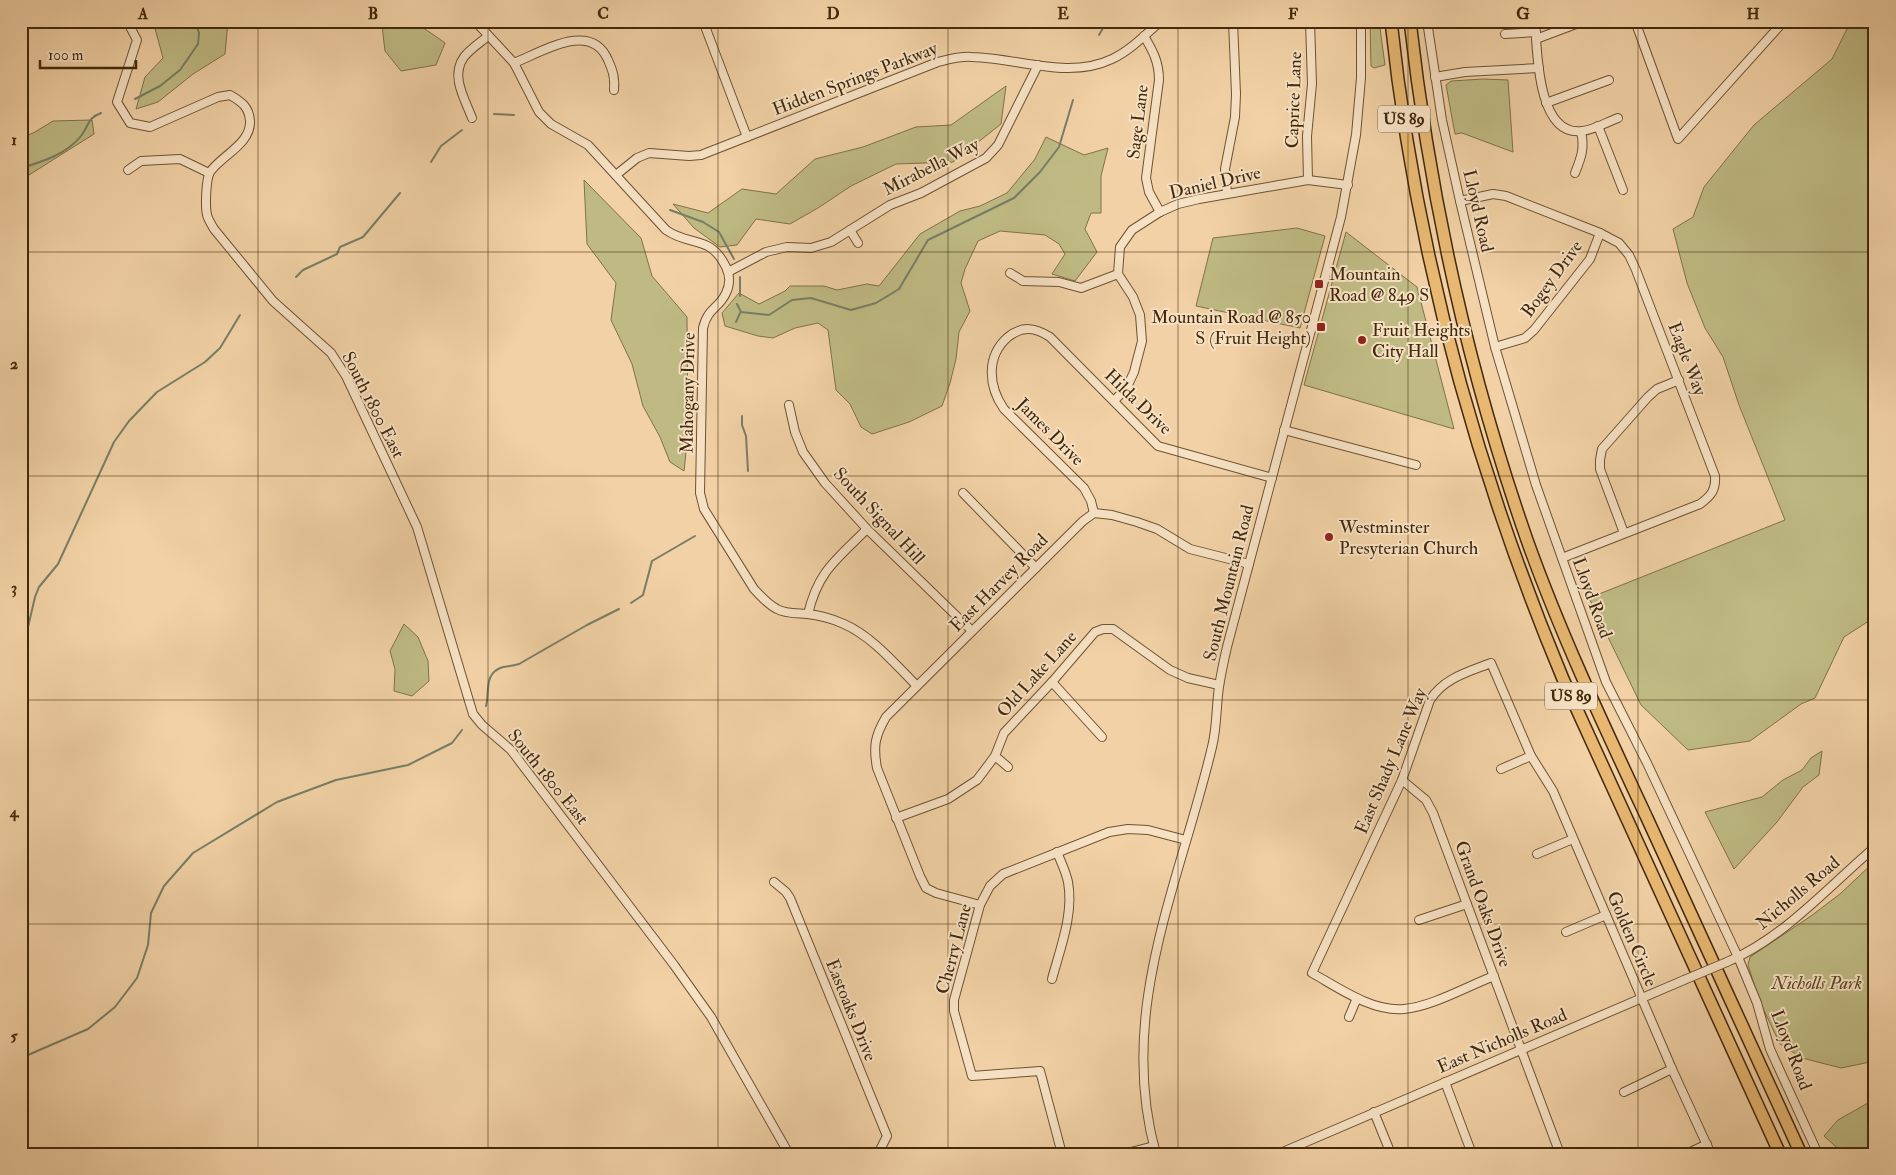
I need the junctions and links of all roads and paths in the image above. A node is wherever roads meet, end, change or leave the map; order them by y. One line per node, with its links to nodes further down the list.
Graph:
1 (127, 21): 32 (street)
2 (475, 21): 16 (street)
3 (703, 21): 30 (street)
4 (1161, 21): 17 (street, Hidden Springs Parkway)
5 (1233, 21): 38 (street)
6 (1310, 21): 35 (street, Caprice Lane)
7 (1362, 21): 36 (street, South Mountain Road)
8 (1391, 21): 109 (highway, US 89)
9 (1410, 21): 110 (highway, US 89)
10 (1427, 21): 22 (street, Lloyd Road)
11 (1535, 21): 18 (street)
12 (1584, 21): 18 (street)
13 (1635, 21): 14 (street)
14 (1784, 21)
15 (1504, 34): 18 (street)
16 (488, 36): 19 (street); 26 (street)
17 (1144, 36): 20 (street, Hidden Springs Parkway); 40 (street, Sage Lane)
18 (1536, 36): 21 (street)
19 (514, 63): 24 (street); 34 (street)
20 (1038, 65): 30 (street, Hidden Springs Parkway); 41 (street, Mirabella Way)
21 (1539, 68): 22 (street); 25 (street)
22 (1435, 76): 39 (street, Lloyd Road)
23 (1609, 80): 25 (street)
24 (614, 90)
25 (1546, 103): 29 (street)
26 (472, 118)
27 (1618, 118): 28 (street)
28 (1598, 126): 29 (street); 37 (street)
29 (1582, 132): 33 (street)
30 (747, 137): 34 (street, Hidden Springs Parkway)
31 (128, 170): 32 (street)
32 (210, 173): 99 (street, South 1800 East)
33 (1575, 173)
34 (616, 176): 44 (street)
35 (1308, 180): 36 (street, Daniel Drive); 38 (street, Daniel Drive)
36 (1348, 185): 52 (street, South Mountain Road)
37 (1623, 190)
38 (1227, 193): 40 (street, Daniel Drive)
39 (1460, 201): 42 (street, Eagle Way); 48 (street, Lloyd Road)
40 (1160, 212): 46 (street, Daniel Drive)
41 (850, 230): 43 (street); 44 (street, Mirabella Way)
42 (1600, 233): 48 (street, Bogey Drive); 49 (street, Eagle Way)
43 (858, 243)
44 (728, 272): 62 (street, Mahogany Drive)
45 (1010, 273): 46 (street)
46 (1118, 274): 50 (street)
47 (1027, 328): 50 (street, Hilda Drive); 56 (street, James Drive)
48 (1495, 347): 59 (street, Lloyd Road)
49 (1679, 380): 58 (street); 58 (street, Eagle Way)
50 (1114, 401): 54 (street, Hilda Drive)
51 (789, 405): 57 (street, South Signal Hill)
52 (1284, 430): 53 (street); 54 (street, South Mountain Road)
53 (1416, 465)
54 (1272, 478): 60 (street, South Mountain Road)
55 (963, 493): 61 (street)
56 (1094, 513): 60 (street); 61 (street, East Harvey Road)
57 (867, 529): 62 (street); 63 (street, South Signal Hill)
58 (1624, 533): 59 (street, Eagle Way)
59 (1562, 558): 86 (street, Lloyd Road)
60 (1249, 564): 66 (street, South Mountain Road)
61 (1036, 568): 63 (street, East Harvey Road)
62 (808, 614): 65 (street, Mahogany Drive)
63 (972, 631): 65 (street, East Harvey Road)
64 (1052, 682): 66 (street, Old Lake Lane); 67 (street); 69 (street, Old Lake Lane)
65 (917, 686): 74 (street, East Harvey Road)
66 (1219, 686): 76 (street, South Mountain Road)
67 (1102, 738)
68 (1523, 738): 70 (street, Golden Circle); 73 (street, East Shady Lane Way)
69 (995, 756): 71 (street); 74 (street, Old Lake Lane)
70 (1531, 756): 72 (street); 75 (street, Golden Circle)
71 (1008, 767)
72 (1501, 768)
73 (1402, 780): 81 (street, Grand Oaks Drive); 89 (street, East Shady Lane Way)
74 (896, 818): 82 (street, East Harvey Road)
75 (1573, 839): 79 (street); 83 (street, Golden Circle)
76 (1186, 840): 78 (street, Cherry Lane); 98 (street, South Mountain Road)
77 (1875, 847): 86 (street, Nicholls Road)
78 (1058, 852): 82 (street, Cherry Lane); 88 (street)
79 (1537, 854)
80 (774, 882): 100 (street, Eastoaks Drive)
81 (1467, 904): 84 (street); 87 (street, Grand Oaks Drive)
82 (980, 905): 101 (street, Cherry Lane)
83 (1606, 915): 85 (street); 90 (street, Golden Circle)
84 (1419, 920)
85 (1566, 932)
86 (1738, 957): 90 (street, East Nicholls Road, bridge); 111 (street, Lloyd Road)
87 (1494, 976): 89 (street); 92 (street, Grand Oaks Drive)
88 (1052, 979)
89 (1357, 998): 91 (street)
90 (1642, 998): 92 (street, East Nicholls Road); 93 (street, Golden Circle)
91 (1349, 1017)
92 (1521, 1049): 94 (street, East Nicholls Road); 106 (street, Grand Oaks Drive)
93 (1672, 1069): 95 (street); 97 (street, Golden Circle)
94 (1445, 1082): 96 (street, East Nicholls Road); 105 (street)
95 (1624, 1092)
96 (1374, 1112): 103 (street, East Nicholls Road); 104 (street)
97 (1706, 1144): 107 (street); 108 (street, Golden Circle)
98 (1155, 1150): 102 (street)
99 (789, 1154)
100 (878, 1154)
101 (1062, 1154)
102 (1123, 1154)
103 (1278, 1154)
104 (1391, 1154)
105 (1472, 1154)
106 (1560, 1154)
107 (1686, 1154)
108 (1711, 1154)
109 (1780, 1154)
110 (1801, 1154)
111 (1818, 1154)

